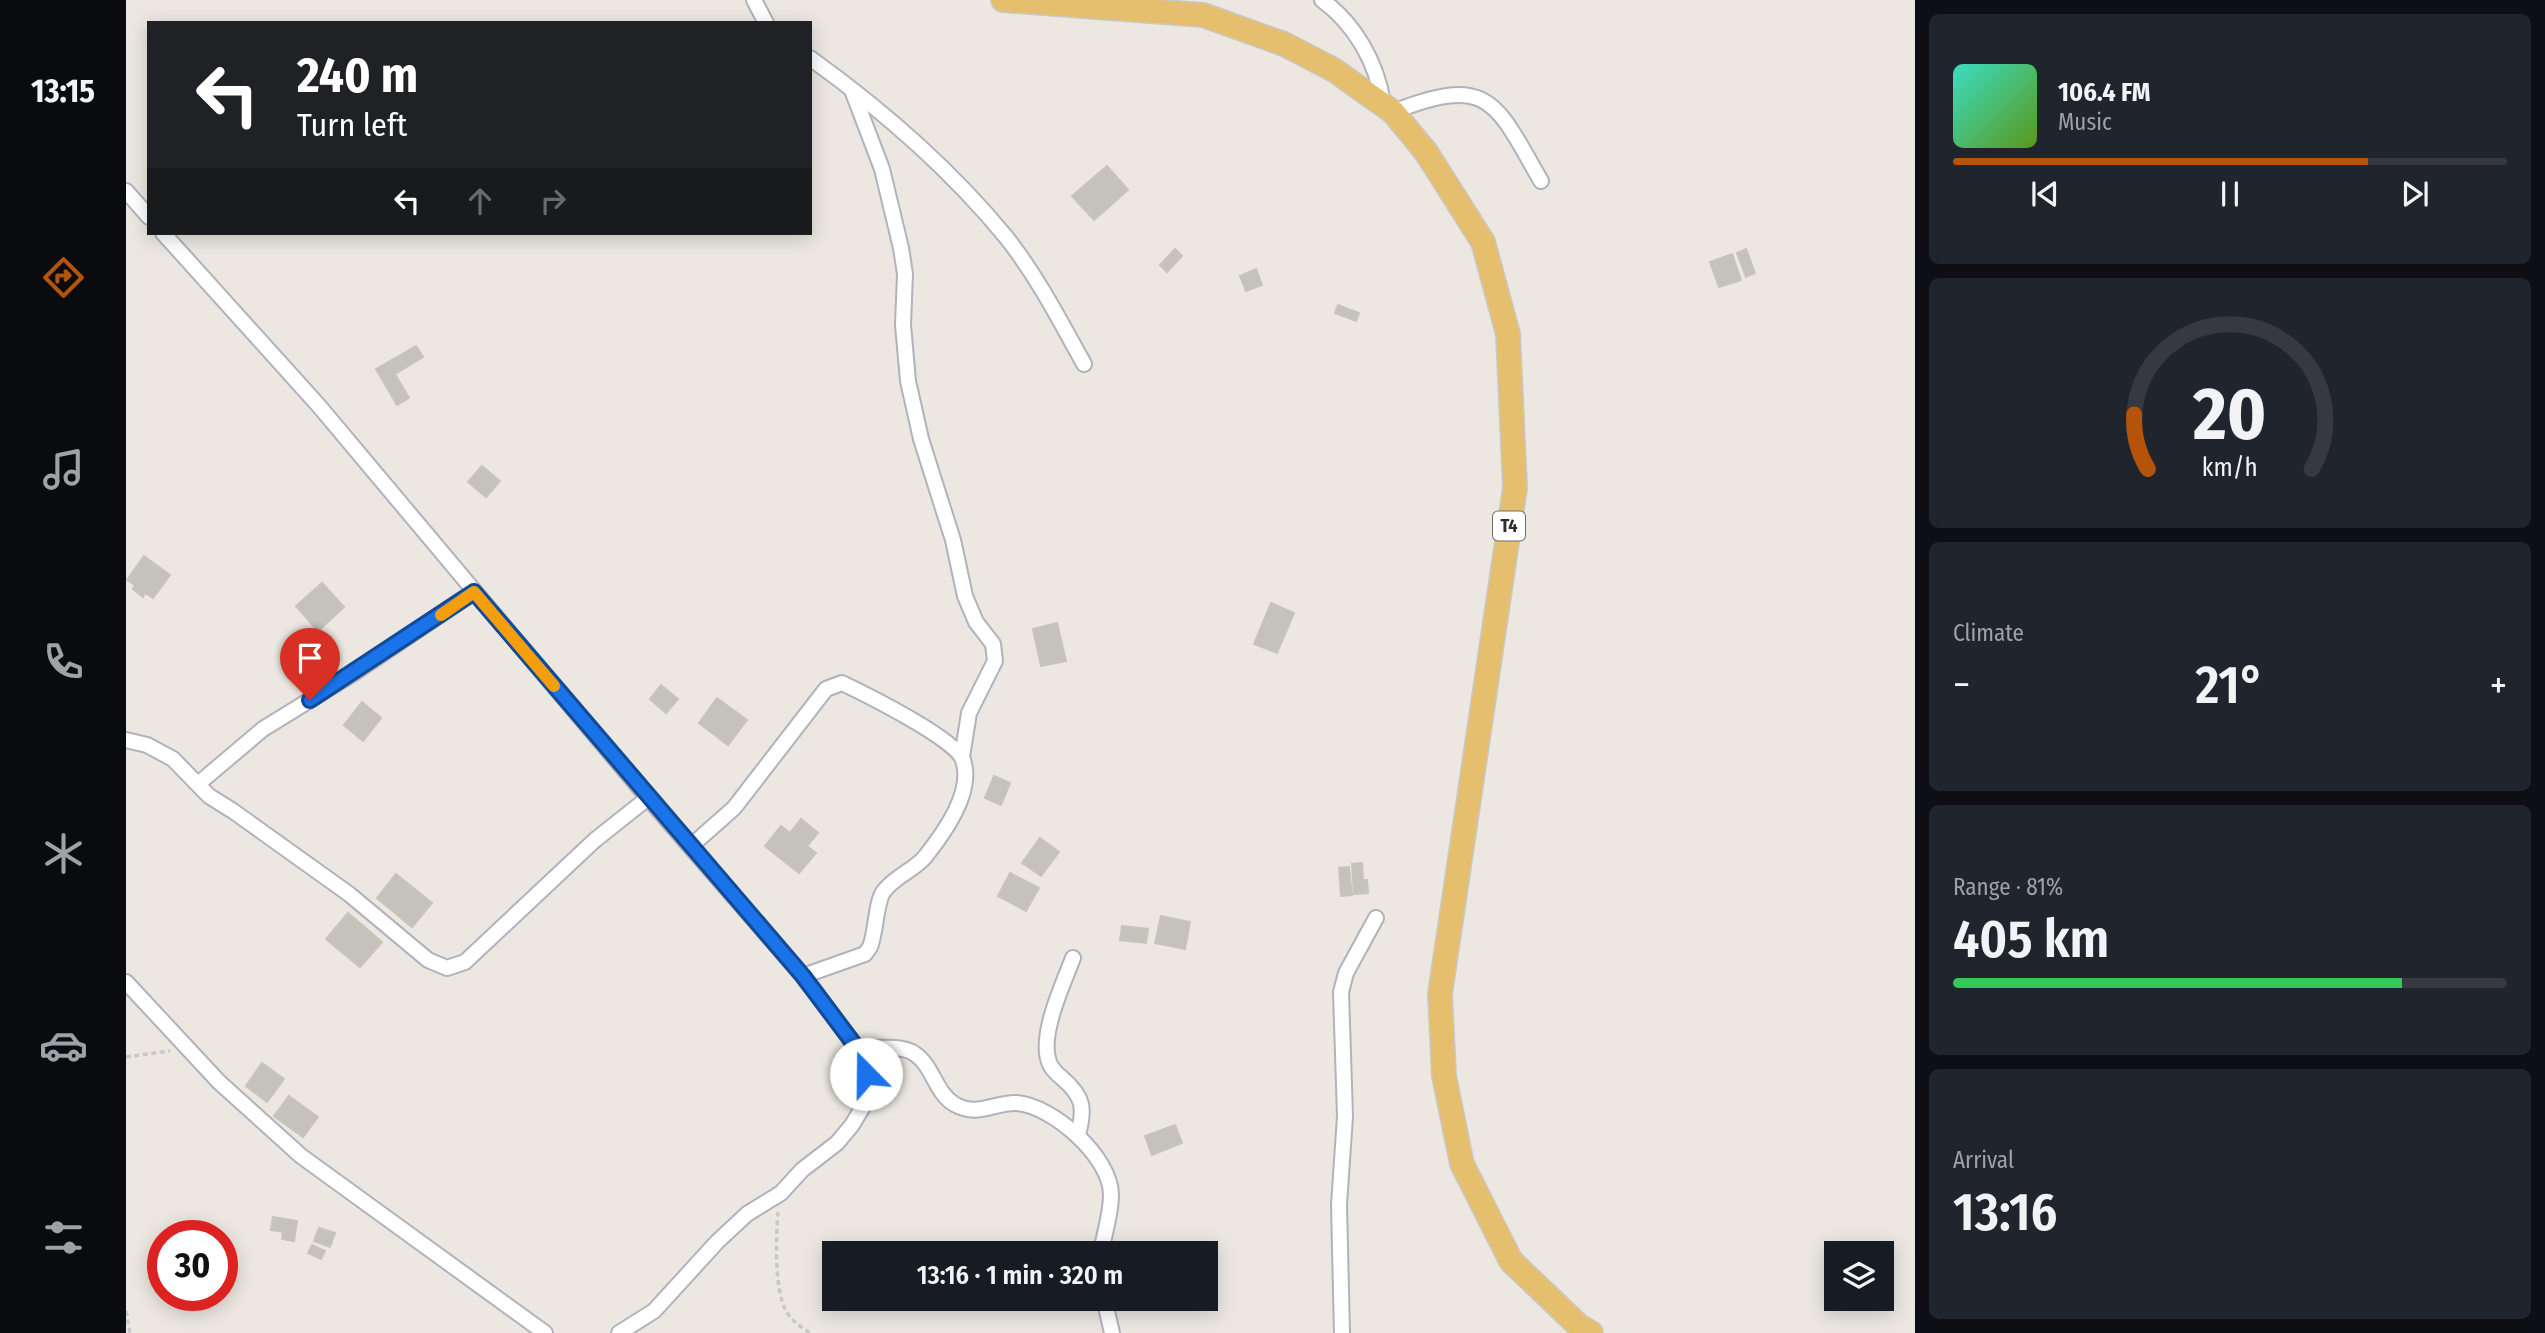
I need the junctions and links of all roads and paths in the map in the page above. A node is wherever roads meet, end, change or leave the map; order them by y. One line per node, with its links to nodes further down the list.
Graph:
1 (754, 0): 4 (street)
2 (1003, 0): 7 (highway, T4)
3 (1322, 0): 7 (street)
4 (765, 21)
5 (812, 60): 6 (street)
6 (852, 90): 12 (street); 15 (street)
7 (1388, 107): 8 (street); 37 (highway, T4)
8 (1541, 181)
9 (126, 191): 10 (street)
10 (147, 215)
11 (165, 235): 13 (street)
12 (1084, 364)
13 (474, 592): 16 (street); 17 (street)
14 (126, 740): 16 (street)
15 (962, 757): 18 (street); 21 (street)
16 (198, 784): 17 (street)
17 (648, 798): 18 (street)
18 (691, 846): 21 (street)
19 (1376, 918): 36 (street)
20 (1073, 958): 26 (street)
21 (803, 976): 23 (street)
22 (126, 982): 24 (street)
23 (857, 1048): 26 (street); 27 (street)
24 (187, 1050): 25 (path); 32 (street)
25 (126, 1057)
26 (1078, 1135): 28 (street)
27 (781, 1193): 33 (street); 34 (path)
28 (1103, 1241)
29 (126, 1311): 31 (path)
30 (1107, 1311): 35 (street)
31 (131, 1333)
32 (545, 1333)
33 (619, 1333)
34 (810, 1333)
35 (1112, 1333)
36 (1342, 1333)
37 (1591, 1333)

